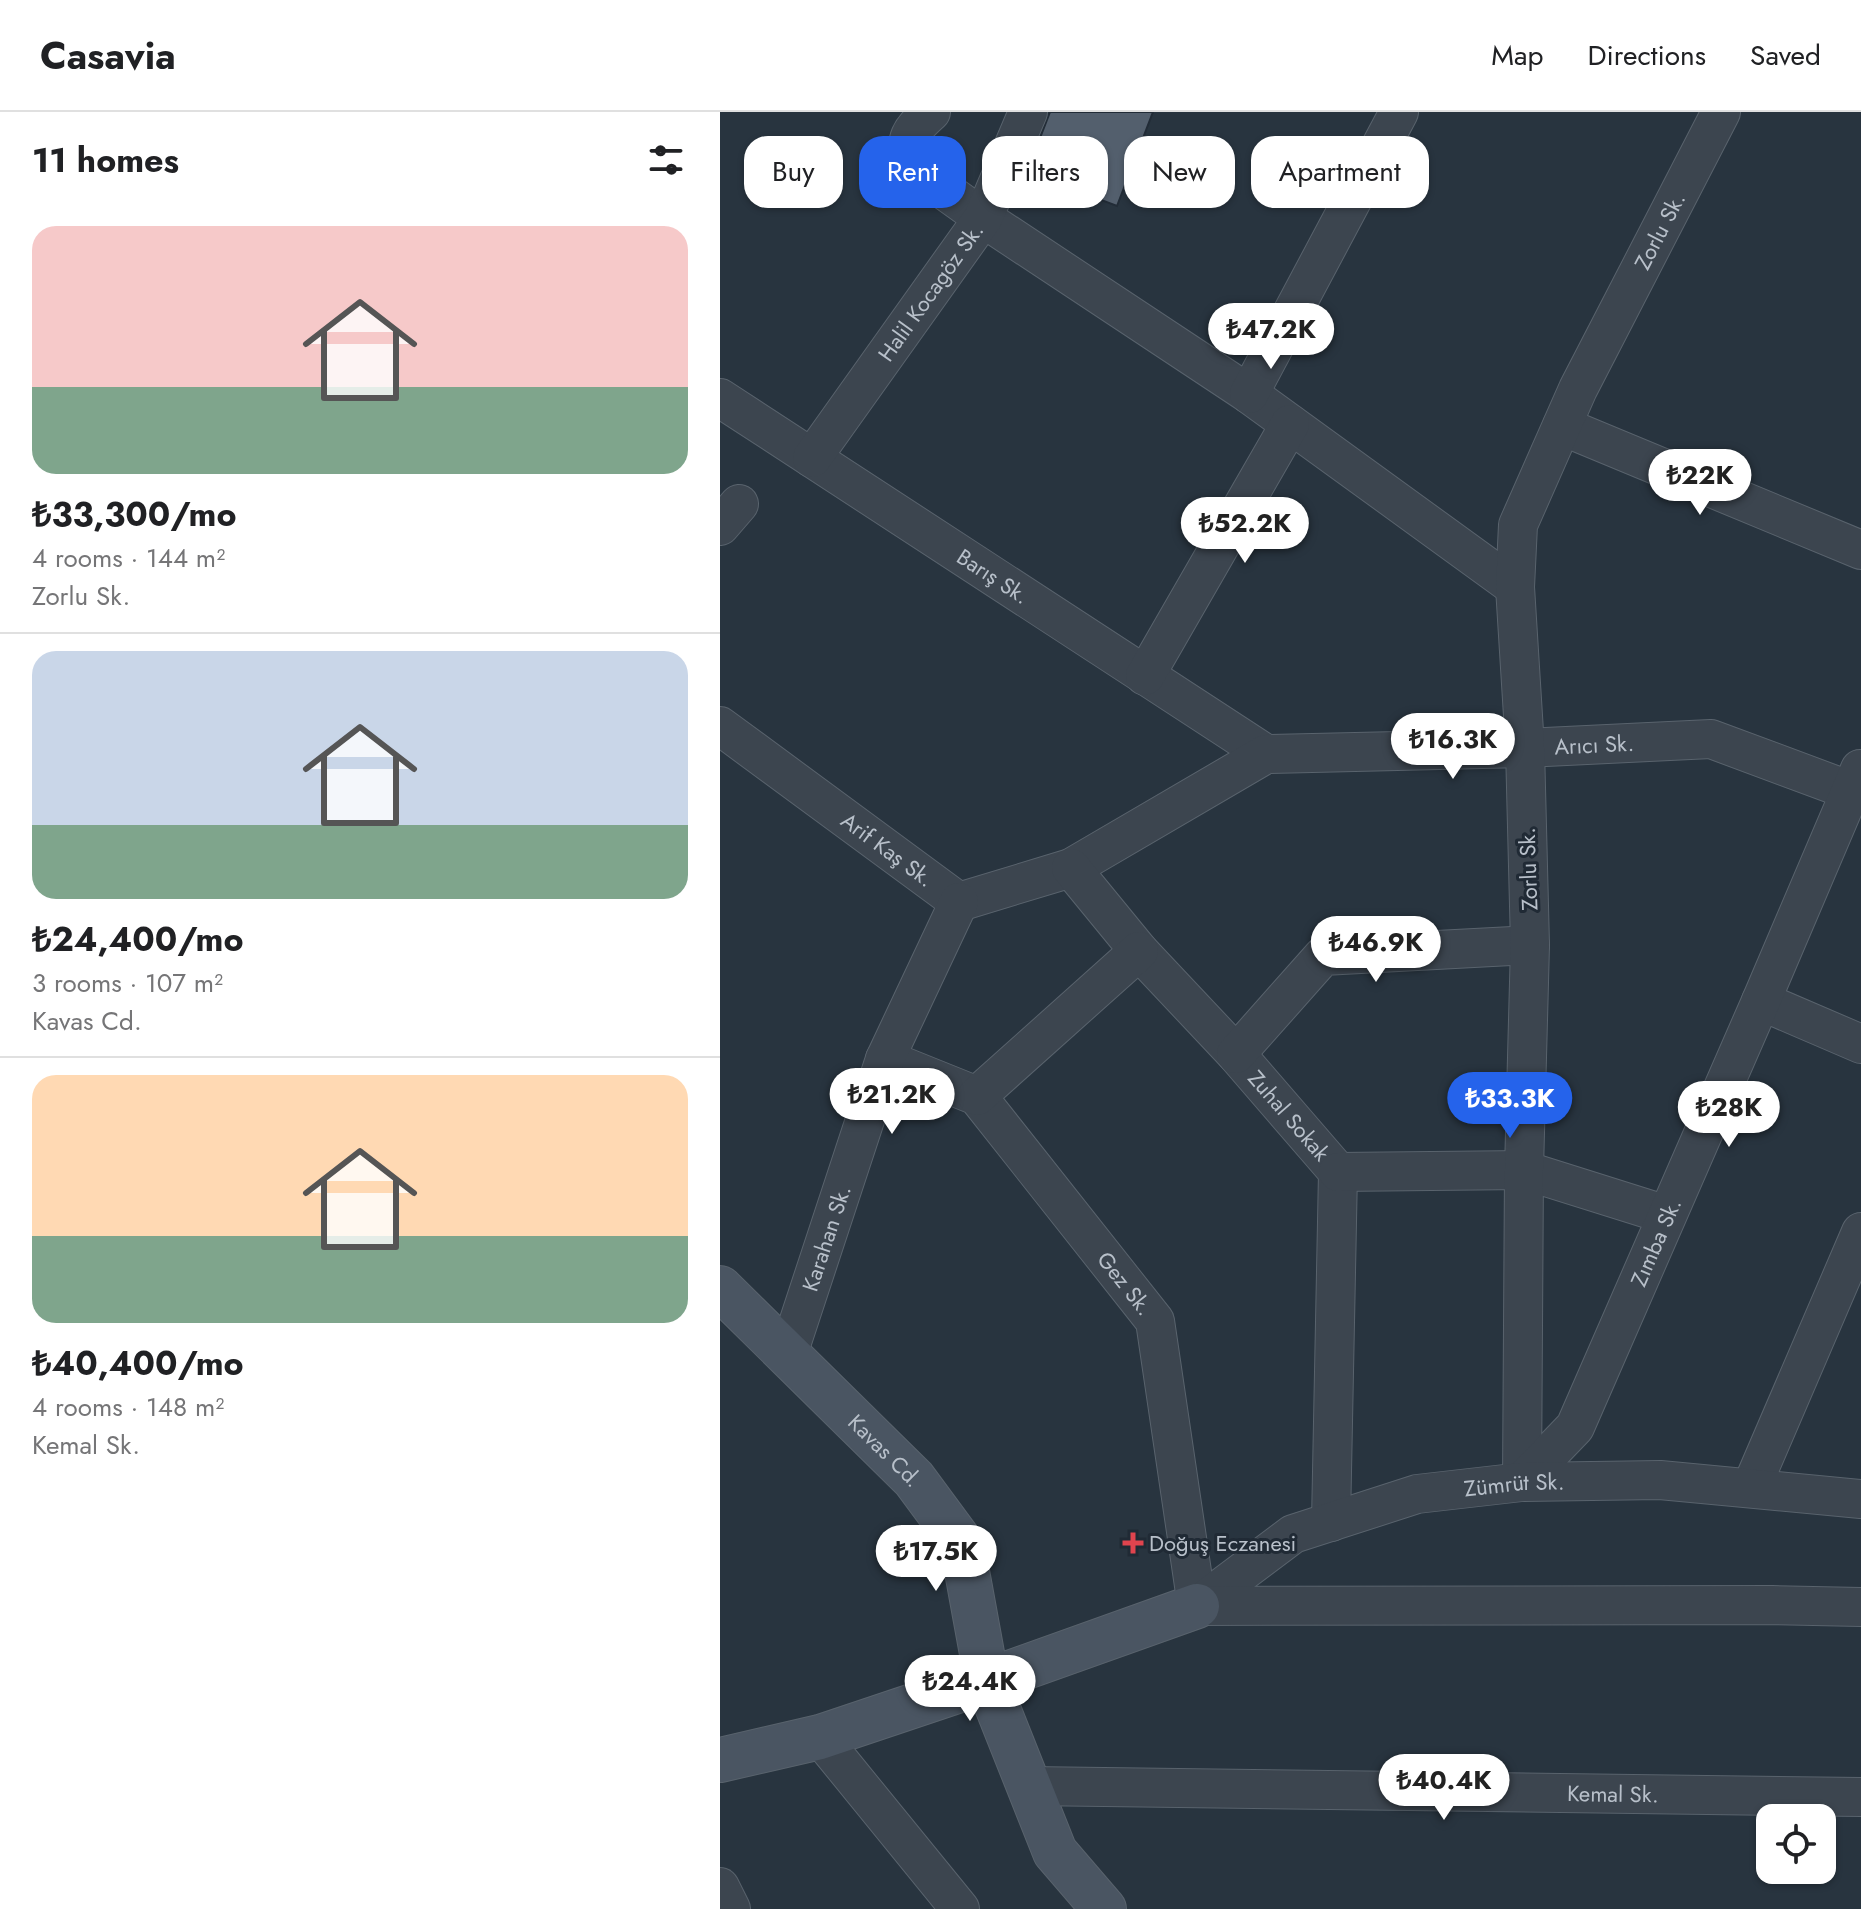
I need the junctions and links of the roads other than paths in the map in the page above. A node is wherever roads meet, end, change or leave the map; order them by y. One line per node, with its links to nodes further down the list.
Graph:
1 (931, 112): 5 (street)
2 (1028, 112): 5 (street, Halil Kocagöz Sk.)
3 (1399, 112): 6 (street)
4 (1721, 112): 9 (street, Zorlu Sk.)
5 (983, 218): 6 (street); 10 (street, Halil Kocagöz Sk.)
6 (1249, 394): 8 (street)
7 (720, 398): 10 (street, Barış Sk.)
8 (1290, 424): 12 (street); 13 (street)
9 (1562, 426): 11 (street); 12 (street, Zorlu Sk.)
10 (812, 458): 13 (street, Barış Sk.)
11 (1861, 550)
12 (1515, 587): 15 (street, Zorlu Sk.)
13 (1145, 676): 16 (street, Barış Sk.)
14 (720, 726): 19 (street, Arif Kaş Sk.)
15 (1525, 748): 16 (street, Arıcı Sk.); 17 (street, Arıcı Sk.); 20 (street, Zorlu Sk.)
16 (1266, 754): 18 (street, Arıcı Sk.)
17 (1856, 779): 22 (street, Zımba Sk.)
18 (1071, 868): 19 (street); 21 (street, Zuhal Sokak)
19 (959, 902): 25 (street, Karahan Sk.)
20 (1530, 945): 24 (street); 27 (street, Zorlu Sk.)
21 (1139, 951): 24 (street, Zuhal Sokak); 26 (street)
22 (1761, 1001): 23 (street); 29 (street, Zımba Sk.)
23 (1861, 1044)
24 (1236, 1054): 28 (street, Zuhal Sokak)
25 (885, 1059): 26 (street, Gez Sk.); 32 (street, Karahan Sk.)
26 (977, 1096): 37 (street, Gez Sk.)
27 (1524, 1170): 28 (street); 29 (street); 33 (street, Zorlu Sk.)
28 (1338, 1172): 36 (street, Zuhal Sokak)
29 (1667, 1215): 33 (street, Zımba Sk.)
30 (1861, 1232): 34 (street)
31 (720, 1288): 32 (street, Kavas Cd.)
32 (788, 1354): 39 (street, Kavas Cd.)
33 (1522, 1482): 34 (street, Zümrüt Sk.); 36 (street, Zümrüt Sk.)
34 (1751, 1488): 35 (street, Zümrüt Sk.)
35 (1861, 1499)
36 (1331, 1522): 37 (street, Zümrüt Sk.)
37 (1197, 1606): 38 (street); 39 (street)
38 (1861, 1607)
39 (987, 1681): 40 (street); 42 (street, Kavas Cd.)
40 (820, 1737): 41 (street); 46 (street)
41 (720, 1760)
42 (1029, 1786): 43 (street, Kemal Sk.); 47 (street, Kavas Cd.)
43 (1861, 1797)
44 (720, 1887): 45 (street)
45 (731, 1909)
46 (960, 1909)
47 (1104, 1909)

